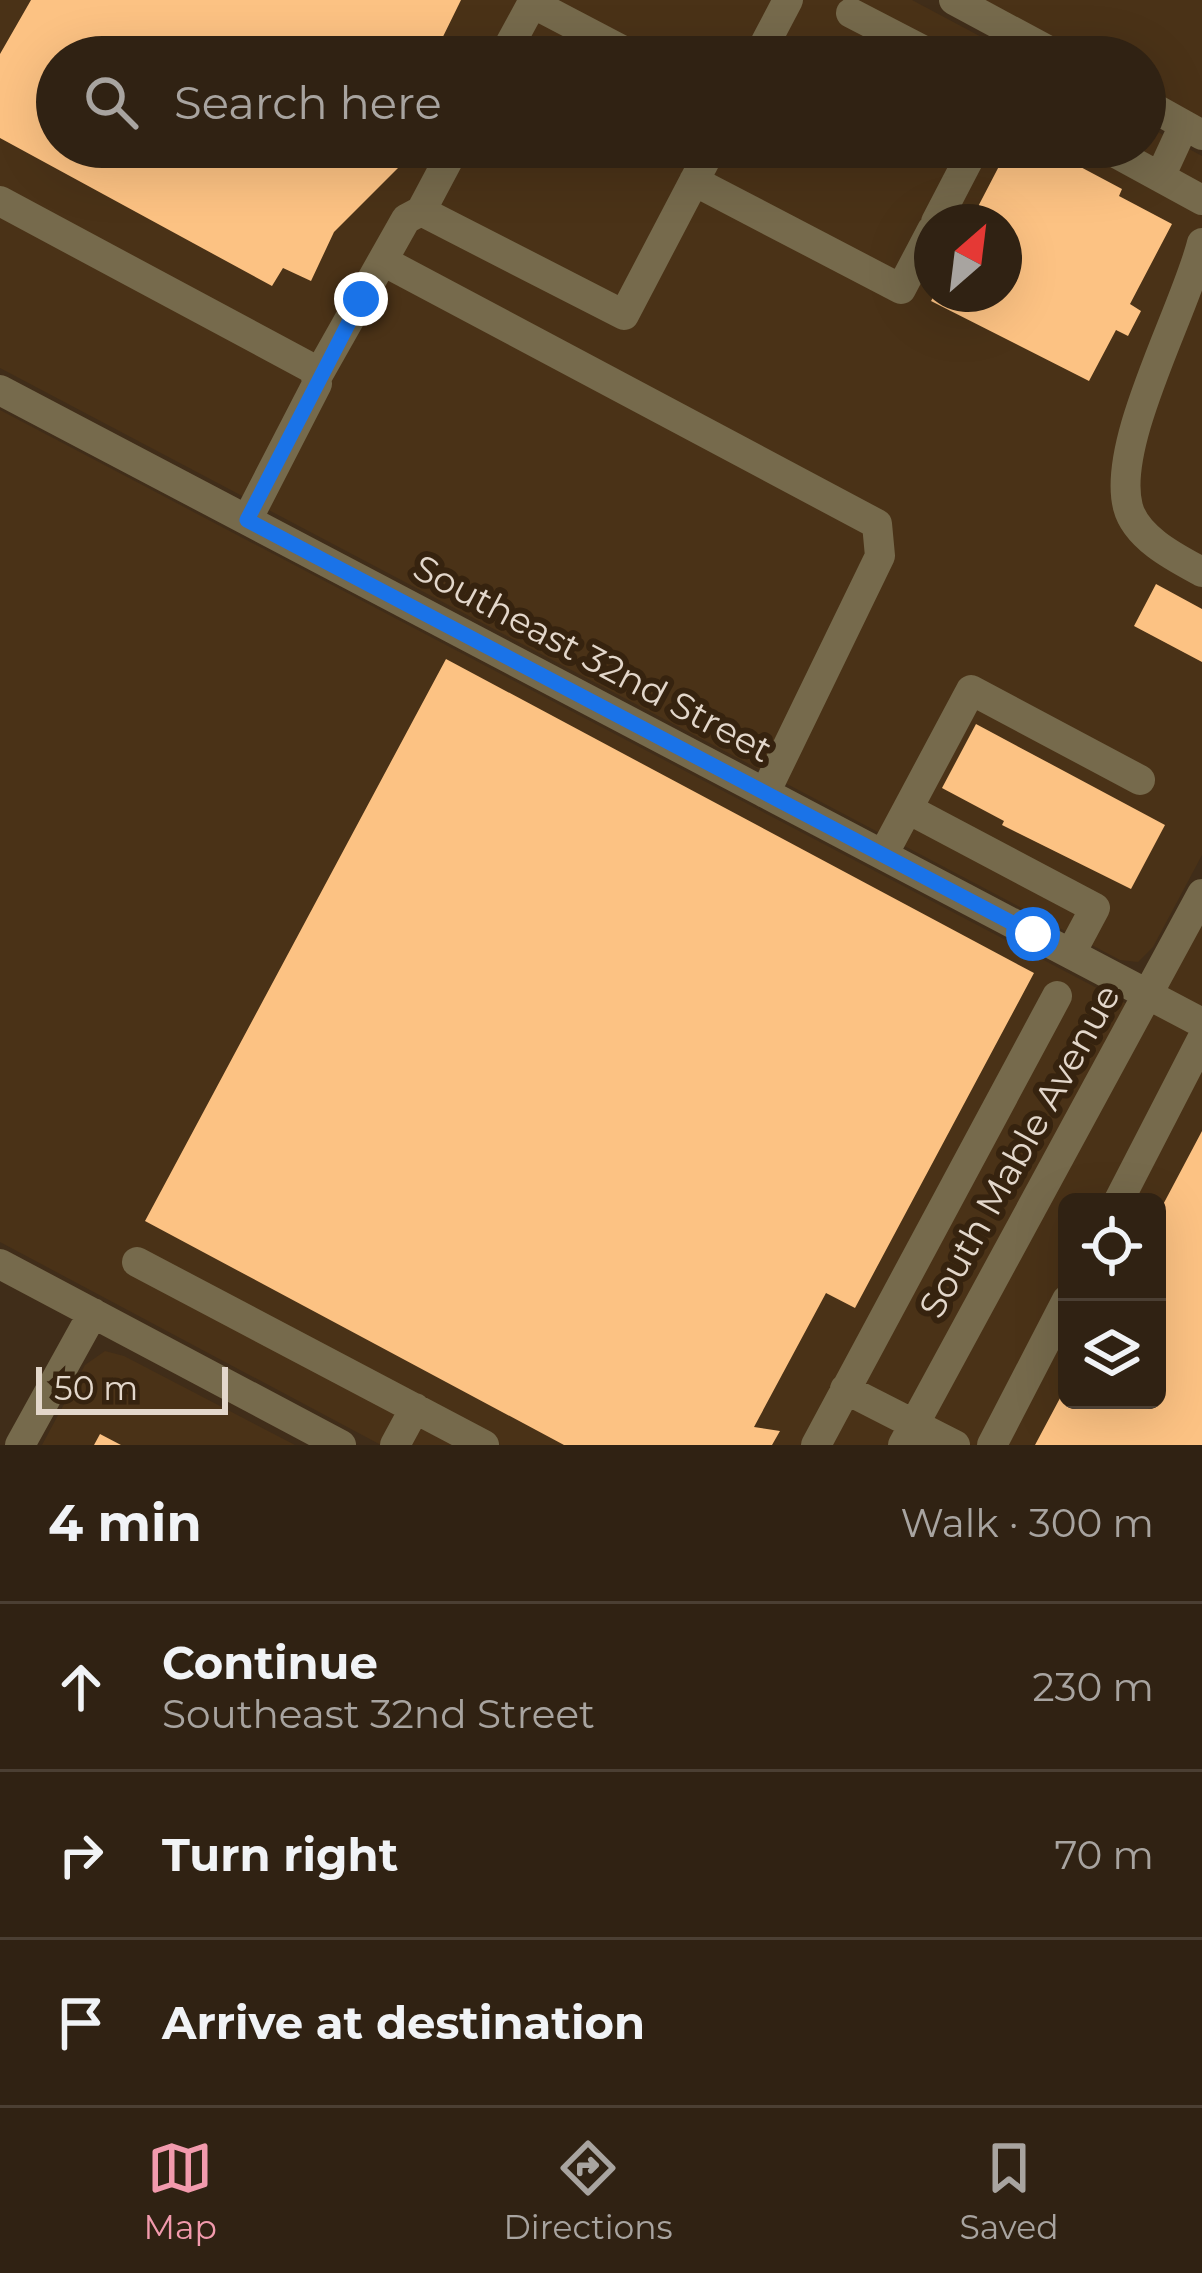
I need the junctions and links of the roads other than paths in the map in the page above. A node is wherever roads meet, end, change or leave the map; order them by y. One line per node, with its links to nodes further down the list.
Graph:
1 (788, 0): 7 (street)
2 (954, 0): 9 (street)
3 (533, 2): 5 (street); 6 (street)
4 (851, 13): 8 (street)
5 (514, 36)
6 (596, 36)
7 (769, 36)
8 (895, 36)
9 (1021, 36)
10 (1166, 115): 11 (street)
11 (1193, 130): 16 (street)
12 (444, 168): 21 (street)
13 (701, 168): 17 (street)
14 (964, 168): 20 (street)
15 (1144, 168): 16 (street)
16 (1160, 177): 18 (street)
17 (694, 181): 21 (street); 24 (street)
18 (1202, 200)
19 (0, 201): 25 (street)
20 (945, 204)
21 (421, 212): 23 (street)
22 (1202, 243): 28 (street)
23 (383, 261): 25 (street); 30 (street)
24 (914, 264)
25 (318, 375): 27 (street)
26 (0, 390): 27 (street, Southeast 32nd Street)
27 (247, 520): 30 (street, Southeast 32nd Street)
28 (1202, 572)
29 (1141, 780): 31 (street)
30 (765, 793): 32 (street, Southeast 32nd Street)
31 (908, 809): 32 (street); 34 (street)
32 (883, 854): 34 (street, Southeast 32nd Street)
33 (1202, 894): 35 (street, South Mable Avenue)
34 (1071, 953): 35 (street, Southeast 32nd Street)
35 (1149, 994): 37 (street, Southeast 32nd Street); 46 (street, South Mable Avenue)
36 (1057, 995): 44 (street)
37 (1202, 1023)
38 (1202, 1039): 39 (street)
39 (1123, 1193)
40 (137, 1262): 45 (street)
41 (0, 1264): 43 (street)
42 (1066, 1301): 53 (street)
43 (92, 1313): 47 (street); 48 (street)
44 (845, 1389): 46 (street); 51 (street)
45 (415, 1408): 49 (street); 50 (street)
46 (909, 1435): 52 (street)
47 (20, 1445)
48 (341, 1445)
49 (395, 1445)
50 (484, 1445)
51 (815, 1445)
52 (955, 1445)
53 (992, 1445)

